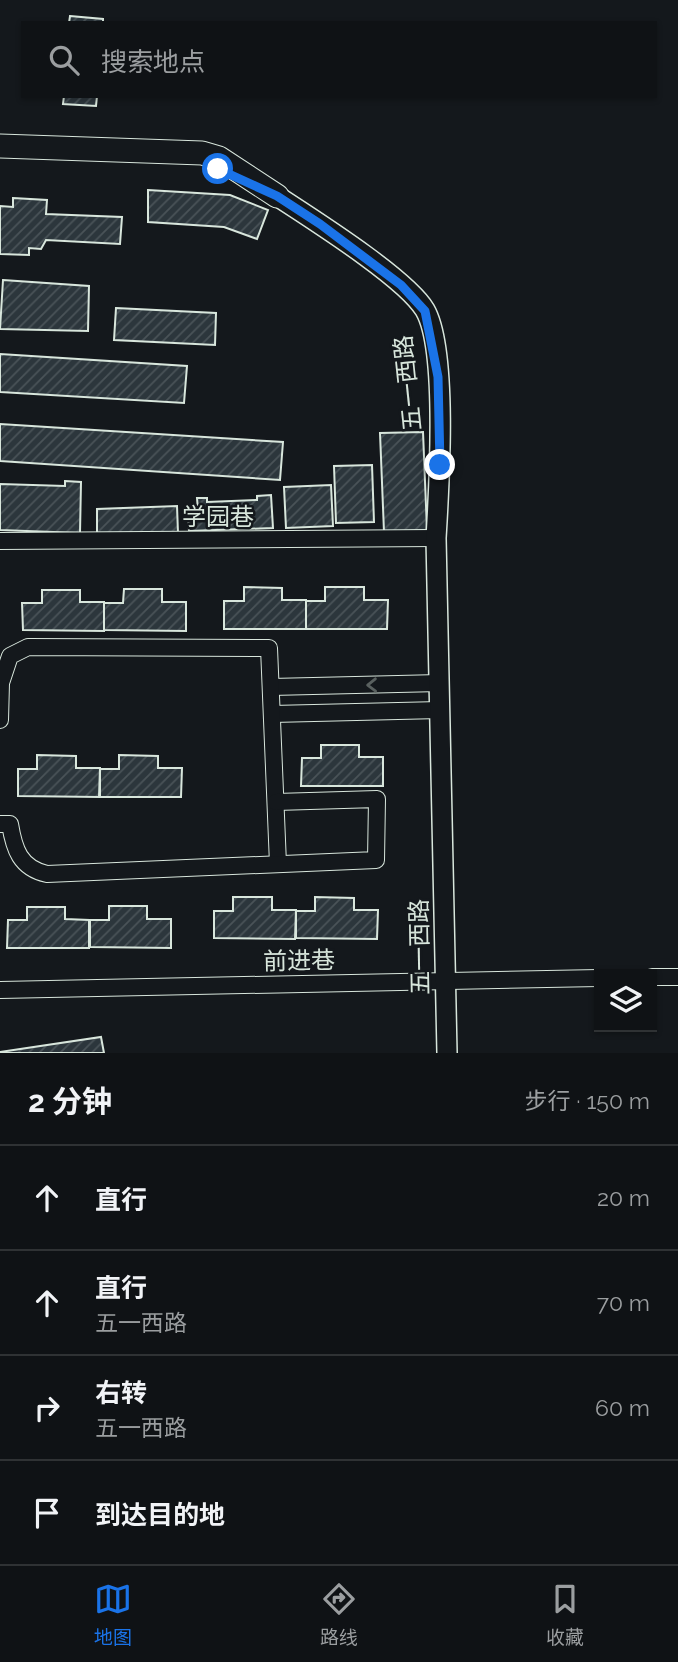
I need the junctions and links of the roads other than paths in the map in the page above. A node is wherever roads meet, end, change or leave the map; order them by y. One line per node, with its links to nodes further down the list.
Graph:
1 (0, 146): 3 (main road, 五一西路)
2 (0, 161): 3 (main road)
3 (277, 196): 4 (street, 五一西路)
4 (436, 538): 5 (street, 学园巷); 6 (street, 五一西路)
5 (0, 541)
6 (440, 683): 7 (street, one-way to 7); 8 (street, 五一西路)
7 (271, 687): 9 (street); 10 (street)
8 (440, 710): 9 (street); 17 (street, 五一西路)
9 (272, 714): 11 (street)
10 (0, 720)
11 (276, 802): 13 (street); 13 (street)
12 (0, 824): 13 (street)
13 (278, 864)
14 (657, 977): 15 (street)
15 (678, 977)
16 (594, 978): 17 (street, 前进巷)
17 (447, 981): 18 (street, 前进巷); 19 (street, 五一西路)
18 (0, 990)
19 (447, 1053)

